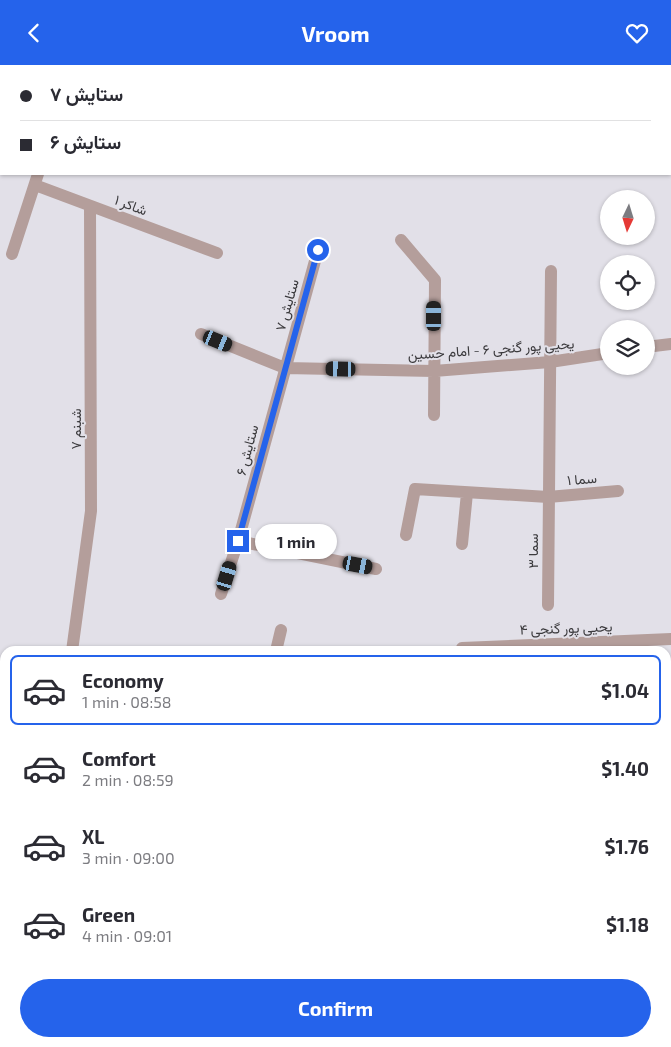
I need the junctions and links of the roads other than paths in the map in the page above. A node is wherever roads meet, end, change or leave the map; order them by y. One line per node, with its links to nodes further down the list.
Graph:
1 (36, 180): 2 (street, شاکر ۱); 6 (street)
2 (90, 206): 5 (street, شاکر ۱); 27 (street, شبنم ۷)
3 (401, 240): 14 (street)
4 (318, 250): 13 (street, ستایش ۷)
5 (217, 253)
6 (12, 254)
7 (551, 271): 12 (street, سما ۳)
8 (201, 334): 13 (street, یحیی پور گنجی ۶ - امام حسین)
9 (671, 344): 10 (street)
10 (655, 346)
11 (600, 354): 12 (street, یحیی پور گنجی ۶ - امام حسین)
12 (550, 362): 14 (street, یحیی پور گنجی ۶ - امام حسین); 18 (street, سما ۳)
13 (284, 368): 14 (street, یحیی پور گنجی ۶ - امام حسین); 20 (street, ستایش ۶)
14 (434, 371): 15 (street)
15 (434, 415)
16 (618, 491): 18 (street, سما ۱)
17 (467, 493): 18 (street, سما ۱); 19 (street, سما ۱); 21 (street)
18 (548, 497): 24 (street, سما ۳)
19 (406, 535)
20 (238, 541): 22 (street); 23 (street, ستایش ۶)
21 (462, 544)
22 (376, 569)
23 (221, 594)
24 (548, 605)
25 (281, 631): 28 (street)
26 (671, 639): 29 (street, یحیی پور گنجی ۴)
27 (73, 646)
28 (277, 646)
29 (508, 646)

